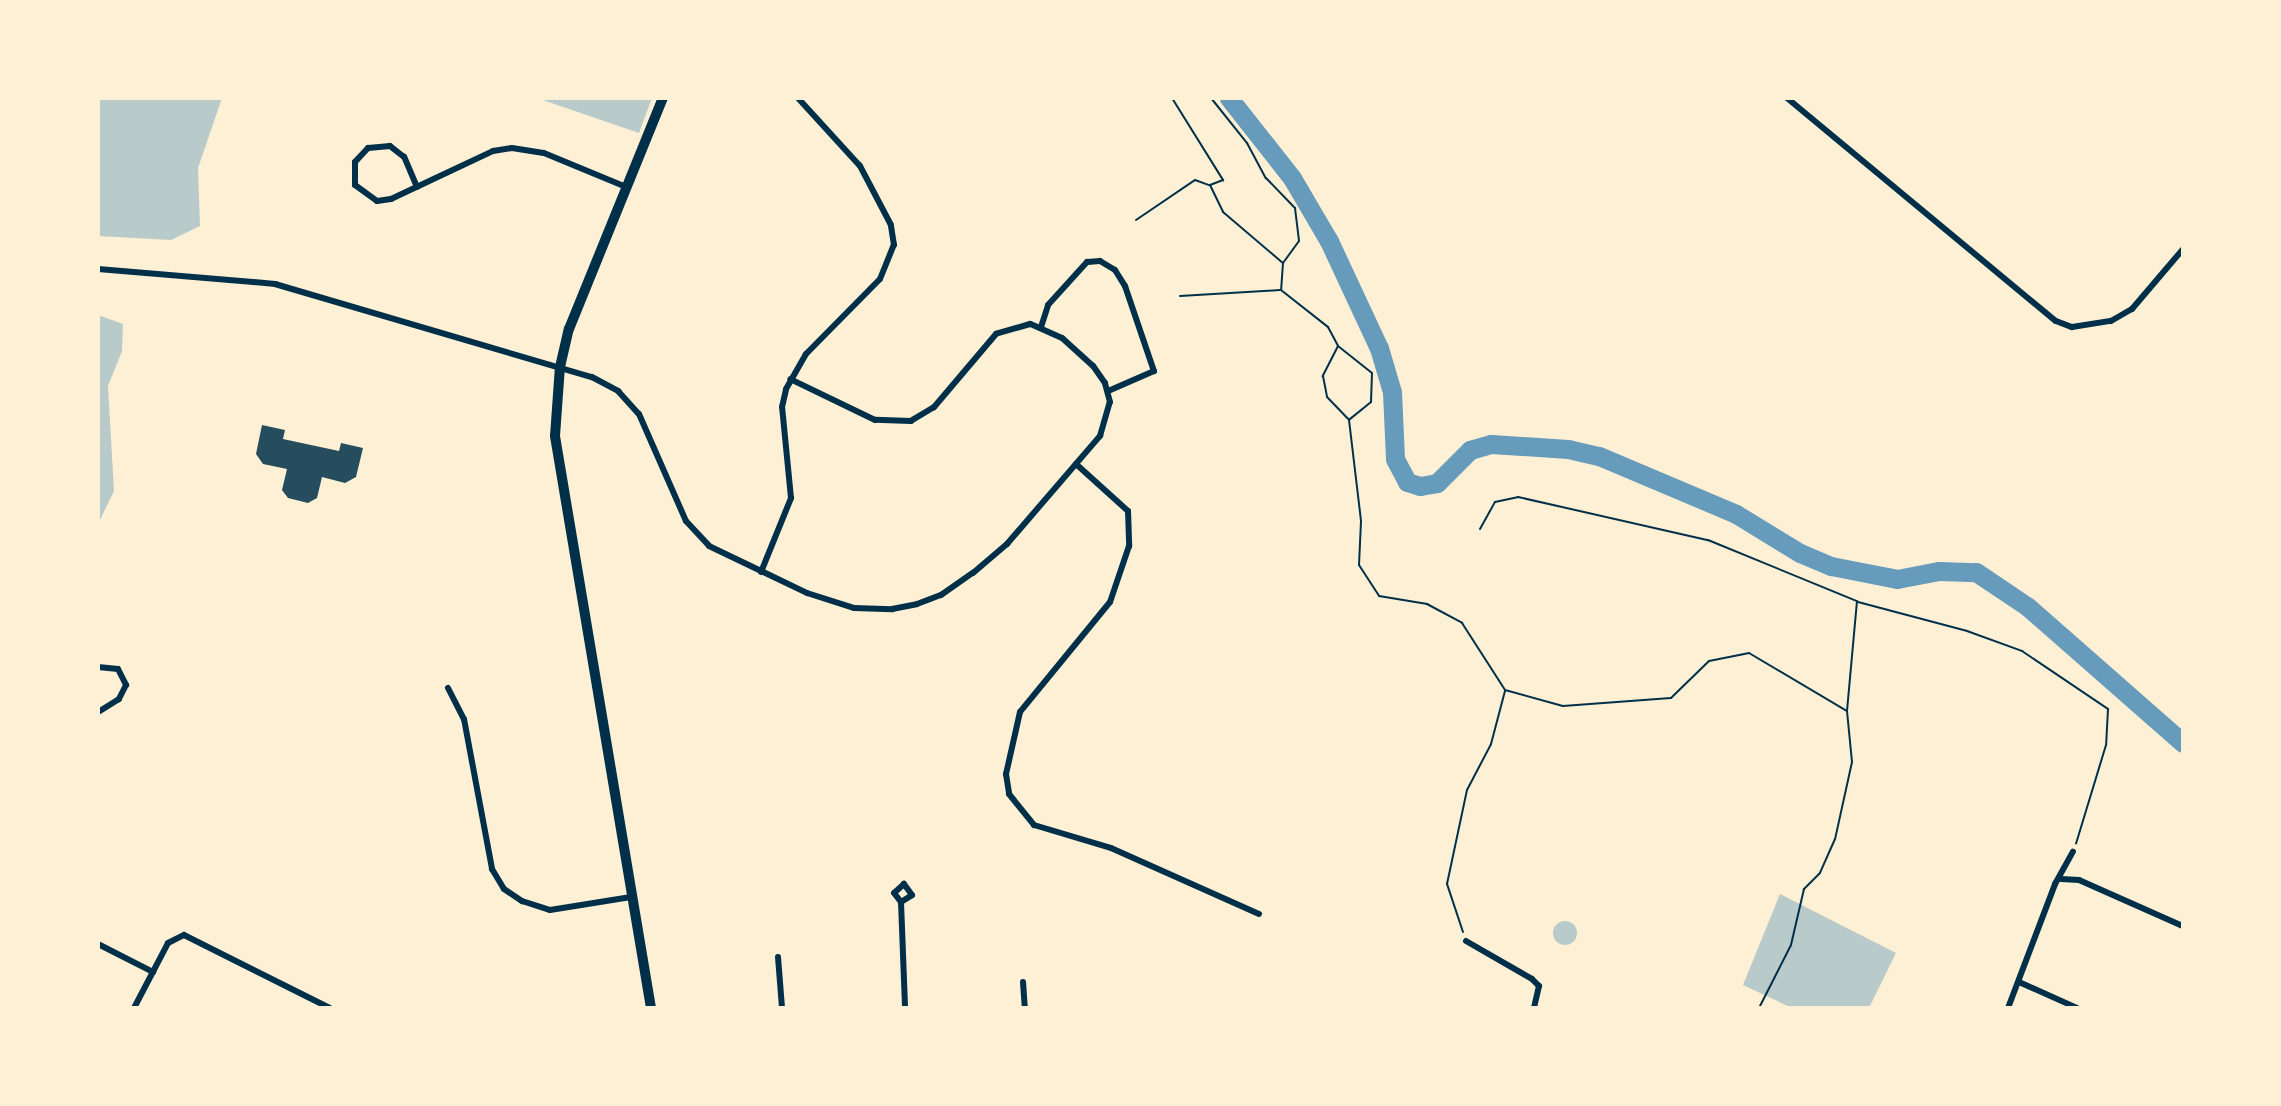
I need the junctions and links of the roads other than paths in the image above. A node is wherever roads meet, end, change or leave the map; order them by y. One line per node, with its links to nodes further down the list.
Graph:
1 (663, 98): 5 (main road)
2 (798, 98): 10 (street)
3 (1787, 98): 6 (street)
4 (417, 187): 4 (street); 5 (street)
5 (626, 187): 9 (main road)
6 (2183, 250)
7 (98, 269): 9 (street)
8 (1041, 327): 10 (street); 11 (street); 11 (street)
9 (560, 367): 13 (street); 19 (main road)
10 (790, 379): 13 (street)
11 (1108, 391): 12 (street)
12 (1076, 464): 13 (street); 21 (street)
13 (761, 572)
14 (98, 667): 16 (street)
15 (448, 688): 19 (street)
16 (98, 712)
17 (2073, 852): 18 (street)
18 (2061, 879): 22 (street); 28 (street)
19 (631, 897): 31 (main road)
20 (901, 902): 33 (street)
21 (1259, 914)
22 (2183, 926)
23 (1466, 941): 35 (street)
24 (98, 944): 26 (street)
25 (778, 957): 32 (street)
26 (153, 972): 29 (street); 30 (street)
27 (1023, 982): 34 (street)
28 (2019, 982): 36 (street); 37 (street)
29 (134, 1008)
30 (330, 1008)
31 (651, 1008)
32 (782, 1008)
33 (905, 1008)
34 (1025, 1008)
35 (1534, 1008)
36 (2008, 1008)
37 (2077, 1008)

